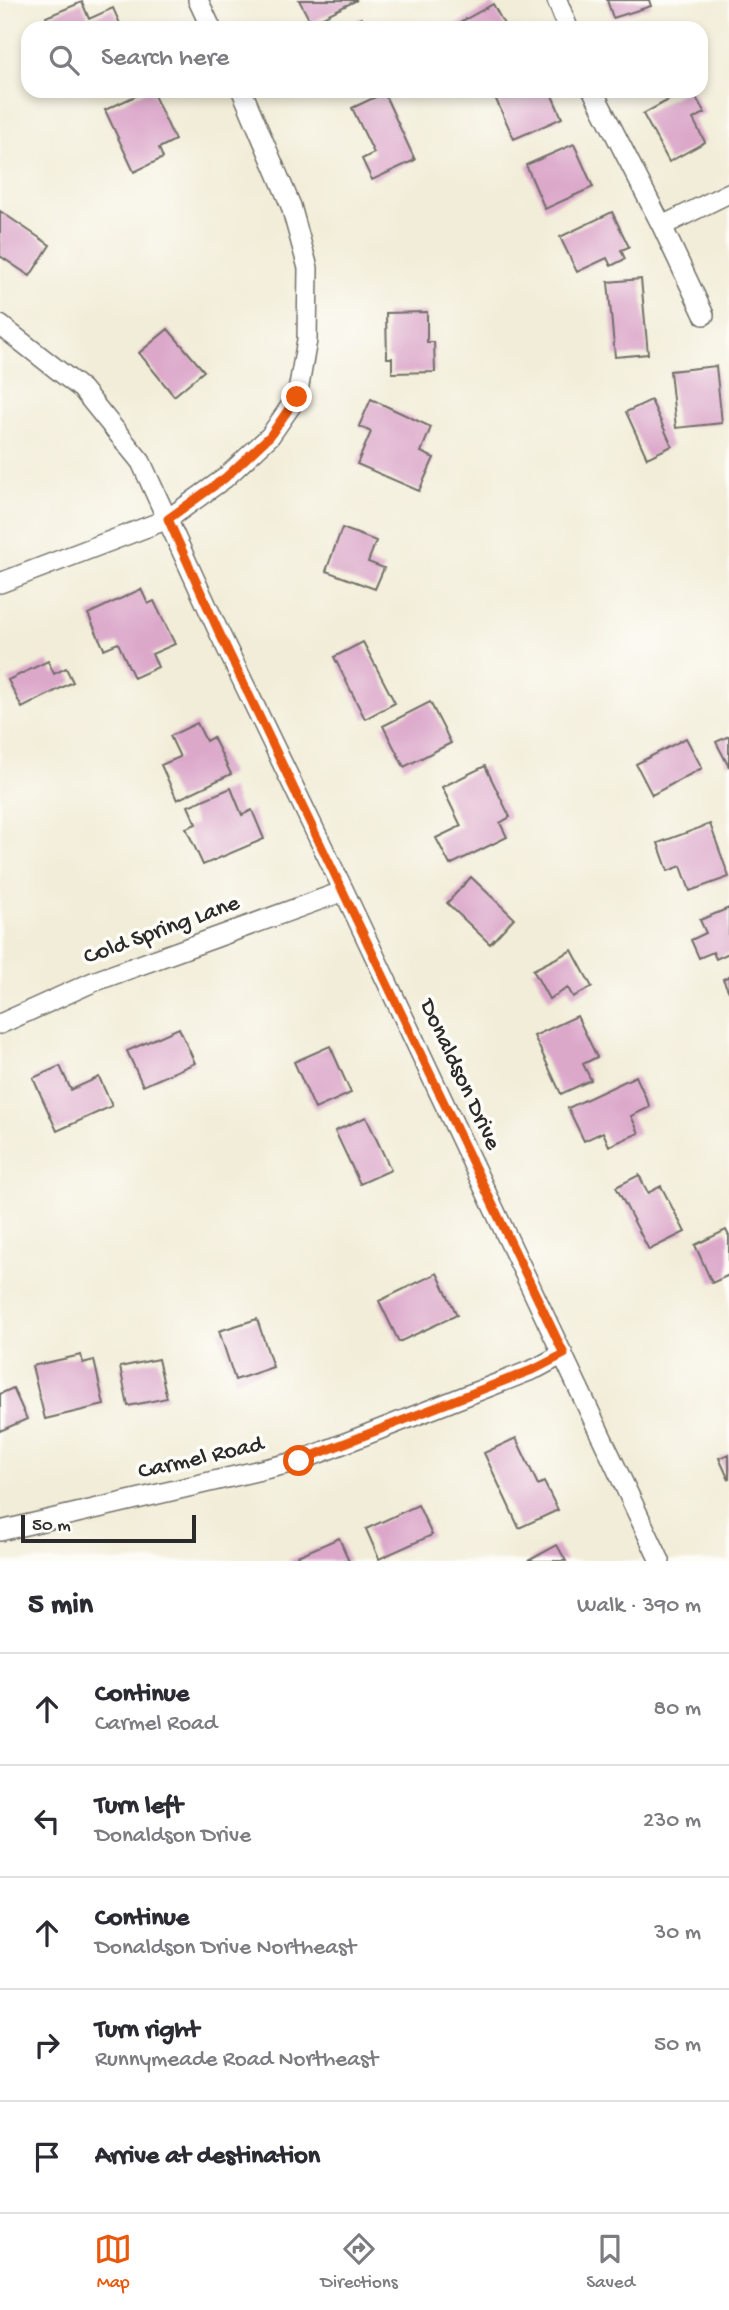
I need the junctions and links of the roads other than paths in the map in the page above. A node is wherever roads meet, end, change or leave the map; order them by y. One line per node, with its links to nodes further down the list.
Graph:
1 (198, 0): 3 (street)
2 (557, 0): 4 (street)
3 (208, 21)
4 (565, 21)
5 (246, 98): 11 (street)
6 (597, 98): 8 (street)
7 (729, 193): 8 (street)
8 (662, 226): 9 (street)
9 (704, 315)
10 (0, 325): 11 (street, Donaldson Drive)
11 (168, 519): 12 (street); 13 (street, Donaldson Drive)
12 (0, 583)
13 (344, 891): 14 (street, Cold Spring Lane); 15 (street, Donaldson Drive)
14 (0, 1024)
15 (564, 1354): 16 (street, Carmel Road); 17 (street, Donaldson Drive)
16 (0, 1531)
17 (660, 1561)

